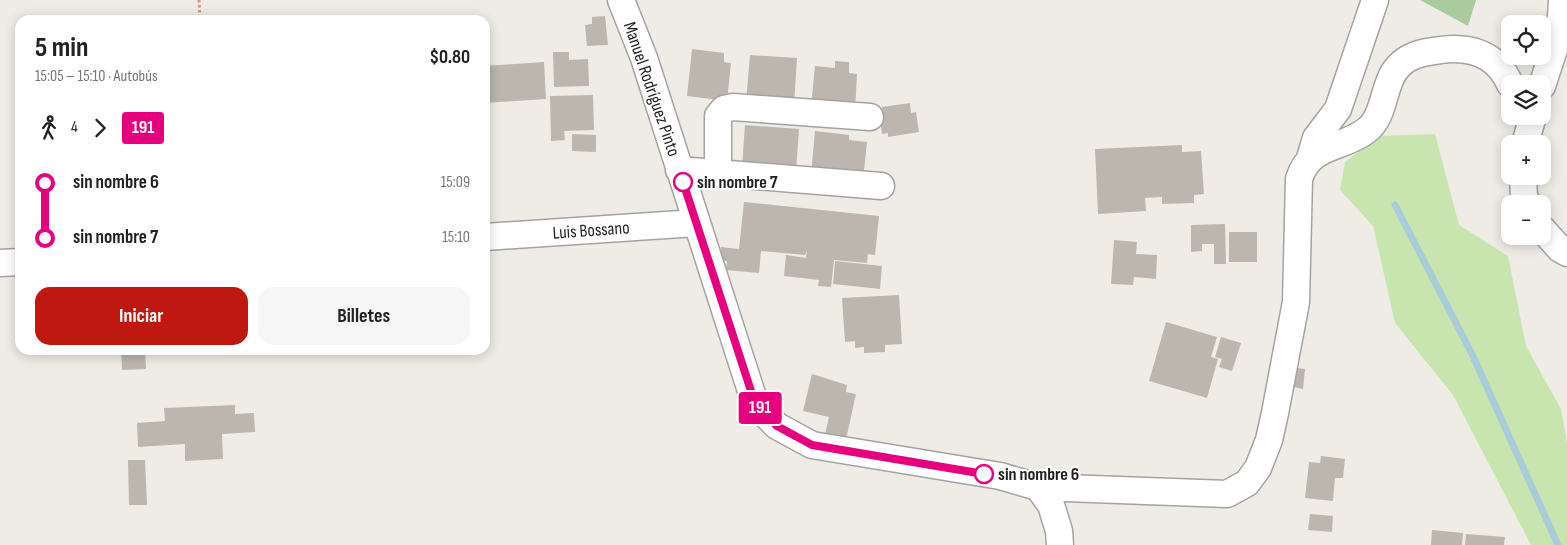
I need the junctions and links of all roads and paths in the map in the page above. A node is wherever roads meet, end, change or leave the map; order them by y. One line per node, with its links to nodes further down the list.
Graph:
1 (199, 0): 5 (path)
2 (621, 0): 10 (street, Manuel Rodríguez Pinto)
3 (1375, 0): 9 (street, Manuel Rodríguez Pinto)
4 (1562, 0): 7 (street)
5 (200, 15)
6 (1506, 75): 9 (street)
7 (1546, 75)
8 (870, 116): 11 (street)
9 (1310, 158): 19 (street, Manuel Rodríguez Pinto)
10 (679, 170): 11 (street); 13 (street, Manuel Rodríguez Pinto)
11 (718, 172): 12 (street)
12 (881, 186)
13 (696, 223): 14 (street, Luis Bossano); 19 (street, Manuel Rodríguez Pinto)
14 (490, 237)
15 (1551, 239): 16 (street)
16 (1567, 253)
17 (15, 262): 18 (street)
18 (0, 263)
19 (1038, 487): 20 (street)
20 (1060, 545)

